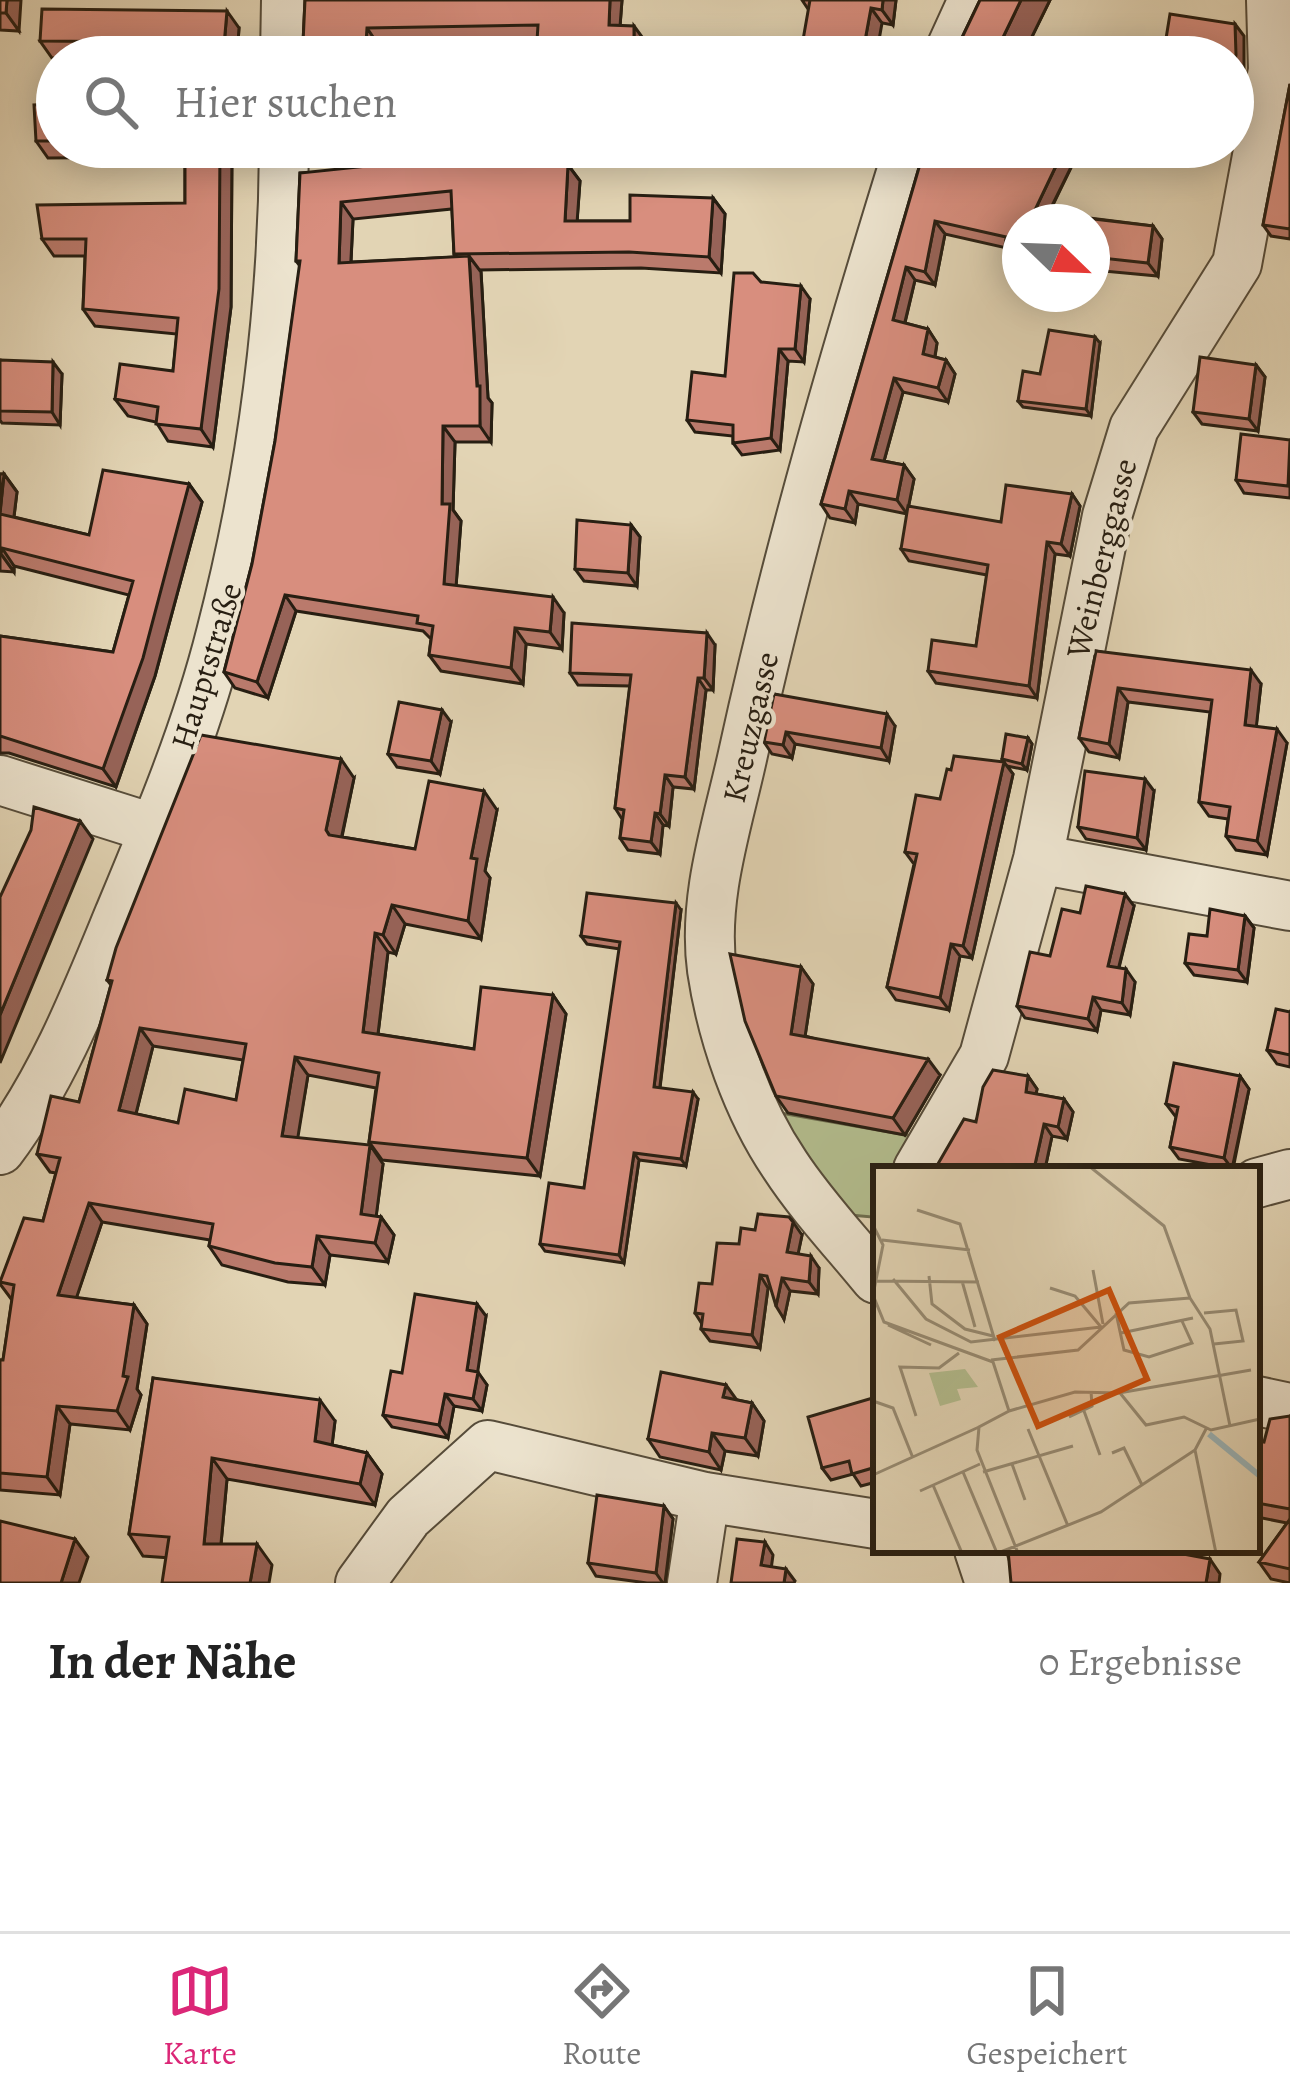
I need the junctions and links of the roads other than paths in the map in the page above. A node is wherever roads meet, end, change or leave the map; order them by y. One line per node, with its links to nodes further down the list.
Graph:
1 (286, 0): 4 (street)
2 (973, 0): 5 (street)
3 (1271, 0): 10 (street, Weinberggasse)
4 (285, 36)
5 (956, 36)
6 (283, 168): 9 (street, Hauptstraße)
7 (903, 168): 16 (street, Kreuzgasse)
8 (0, 780): 9 (street)
9 (155, 829): 12 (street, Hauptstraße)
10 (1038, 859): 11 (street); 13 (street, Weinberggasse)
11 (1290, 906)
12 (0, 1150)
13 (920, 1166)
14 (1290, 1174): 15 (street)
15 (1260, 1182)
16 (873, 1275)
17 (1260, 1402): 18 (street)
18 (1290, 1408)
19 (705, 1498): 20 (street); 22 (street); 23 (street)
20 (873, 1524)
21 (980, 1553): 24 (street)
22 (360, 1583)
23 (692, 1583)
24 (990, 1583)

